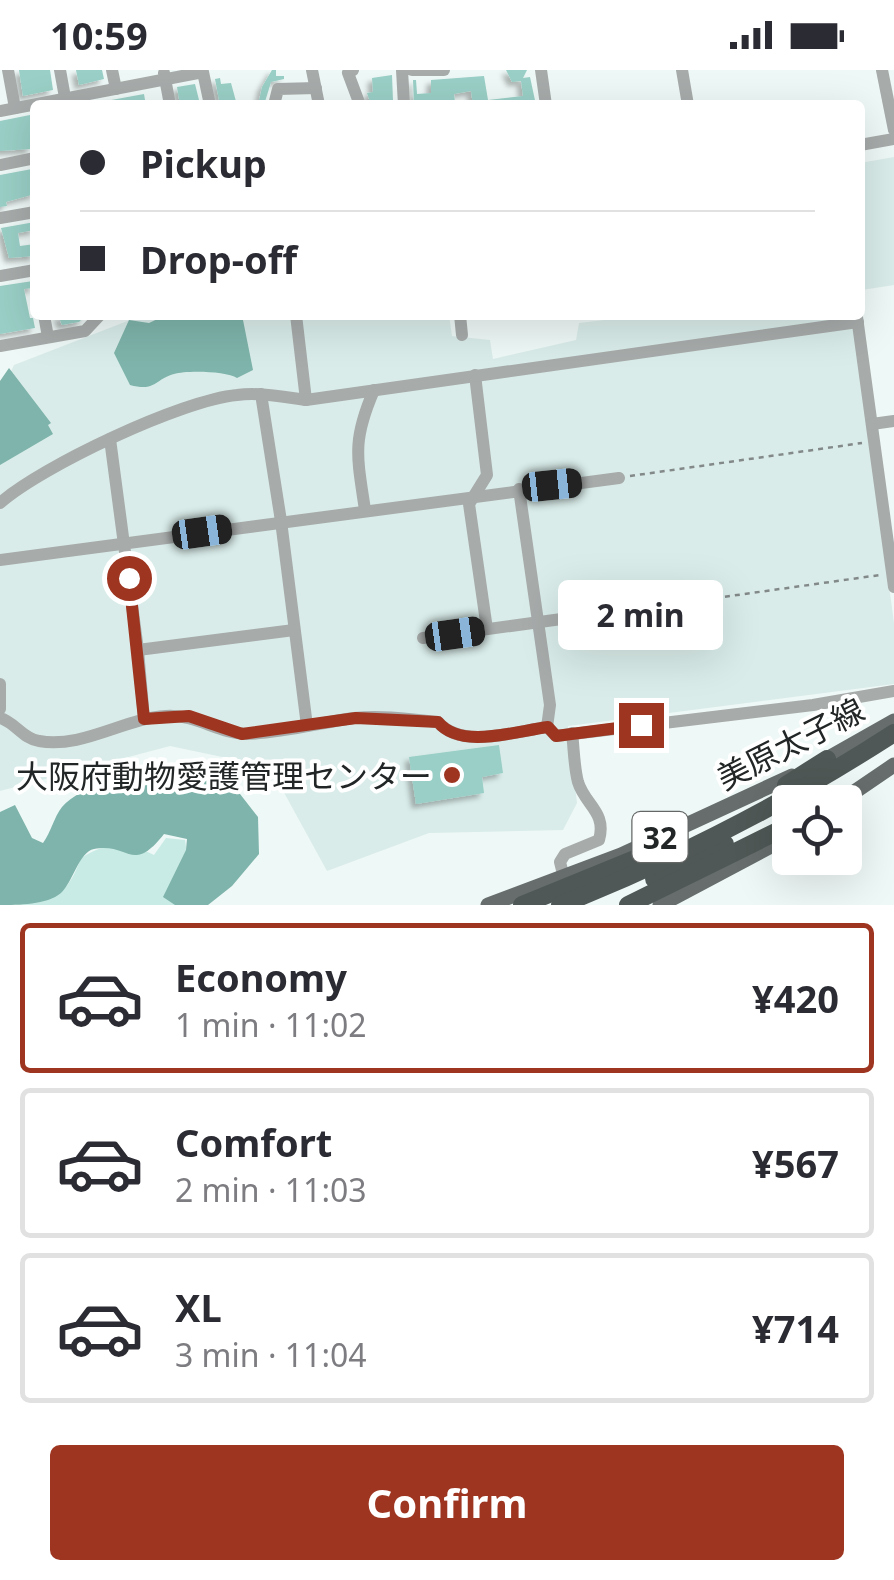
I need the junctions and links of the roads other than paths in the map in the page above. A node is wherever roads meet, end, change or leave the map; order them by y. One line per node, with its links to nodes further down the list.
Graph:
1 (8, 70): 27 (street)
2 (60, 70): 16 (street)
3 (112, 70): 15 (street)
4 (312, 70): 14 (street)
5 (352, 70): 22 (street)
6 (402, 70): 23 (street)
7 (412, 70): 8 (street)
8 (444, 70)
9 (541, 70): 24 (street)
10 (682, 70): 25 (street)
11 (882, 70): 29 (street)
12 (208, 71): 13 (street); 19 (street)
13 (165, 74): 15 (street); 18 (street)
14 (316, 88): 20 (street); 21 (street)
15 (116, 89): 17 (street)
16 (66, 100)
17 (74, 100)
18 (169, 100)
19 (210, 100)
20 (275, 100)
21 (318, 100)
22 (358, 100)
23 (404, 100)
24 (545, 100)
25 (687, 100)
26 (30, 106): 27 (street)
27 (15, 108): 28 (street)
28 (0, 111)
29 (894, 130)
30 (894, 139): 31 (street)
31 (865, 144)
32 (30, 159): 33 (street)
33 (0, 165)
34 (30, 213): 35 (street)
35 (0, 218)
36 (30, 271): 37 (street)
37 (0, 276)
38 (45, 320): 45 (street)
39 (95, 320): 45 (street)
40 (297, 320): 50 (street)
41 (460, 320): 44 (street)
42 (851, 320): 47 (street)
43 (858, 320): 52 (street)
44 (462, 335)
45 (48, 337): 46 (street)
46 (0, 346)
47 (474, 375): 48 (street); 56 (street)
48 (374, 390): 50 (street); 58 (street)
49 (261, 394): 50 (street); 53 (street); 59 (street)
50 (306, 400)
51 (894, 420): 52 (street)
52 (872, 424): 62 (street)
53 (110, 438): 57 (street); 60 (street)
54 (619, 478): 55 (street)
55 (518, 489): 56 (street); 65 (street)
56 (473, 495): 58 (street); 66 (street)
57 (0, 503)
58 (365, 510): 59 (street)
59 (281, 521): 60 (street); 67 (street)
60 (124, 542): 61 (street); 69 (street)
61 (0, 560)
62 (889, 566): 63 (street)
63 (894, 587)
64 (604, 613): 65 (street)
65 (536, 622): 66 (street); 77 (street)
66 (487, 629): 68 (street)
67 (294, 630): 69 (street); 76 (street)
68 (424, 638)
69 (138, 650): 74 (street)
70 (0, 684): 72 (street)
71 (894, 691): 78 (street)
72 (0, 709)
73 (0, 718): 74 (street)
74 (144, 719): 76 (street)
75 (894, 721): 81 (main road, 美原太子線 / 32)
76 (307, 726): 77 (street)
77 (548, 727): 78 (street)
78 (572, 733): 88 (street)
79 (894, 733): 89 (highway)
80 (894, 747): 83 (highway)
81 (827, 760): 88 (main road, 美原太子線 / 32); 91 (highway)
82 (894, 764): 84 (main road, 美原太子線)
83 (831, 785)
84 (862, 786)
85 (772, 819): 89 (highway)
86 (772, 833): 89 (highway)
87 (772, 846): 94 (main road, 32)
88 (564, 880): 90 (main road, 美原太子線 / 32)
89 (622, 894): 92 (highway); 93 (highway)
90 (488, 905)
91 (522, 905)
92 (560, 905)
93 (594, 905)
94 (660, 905)

